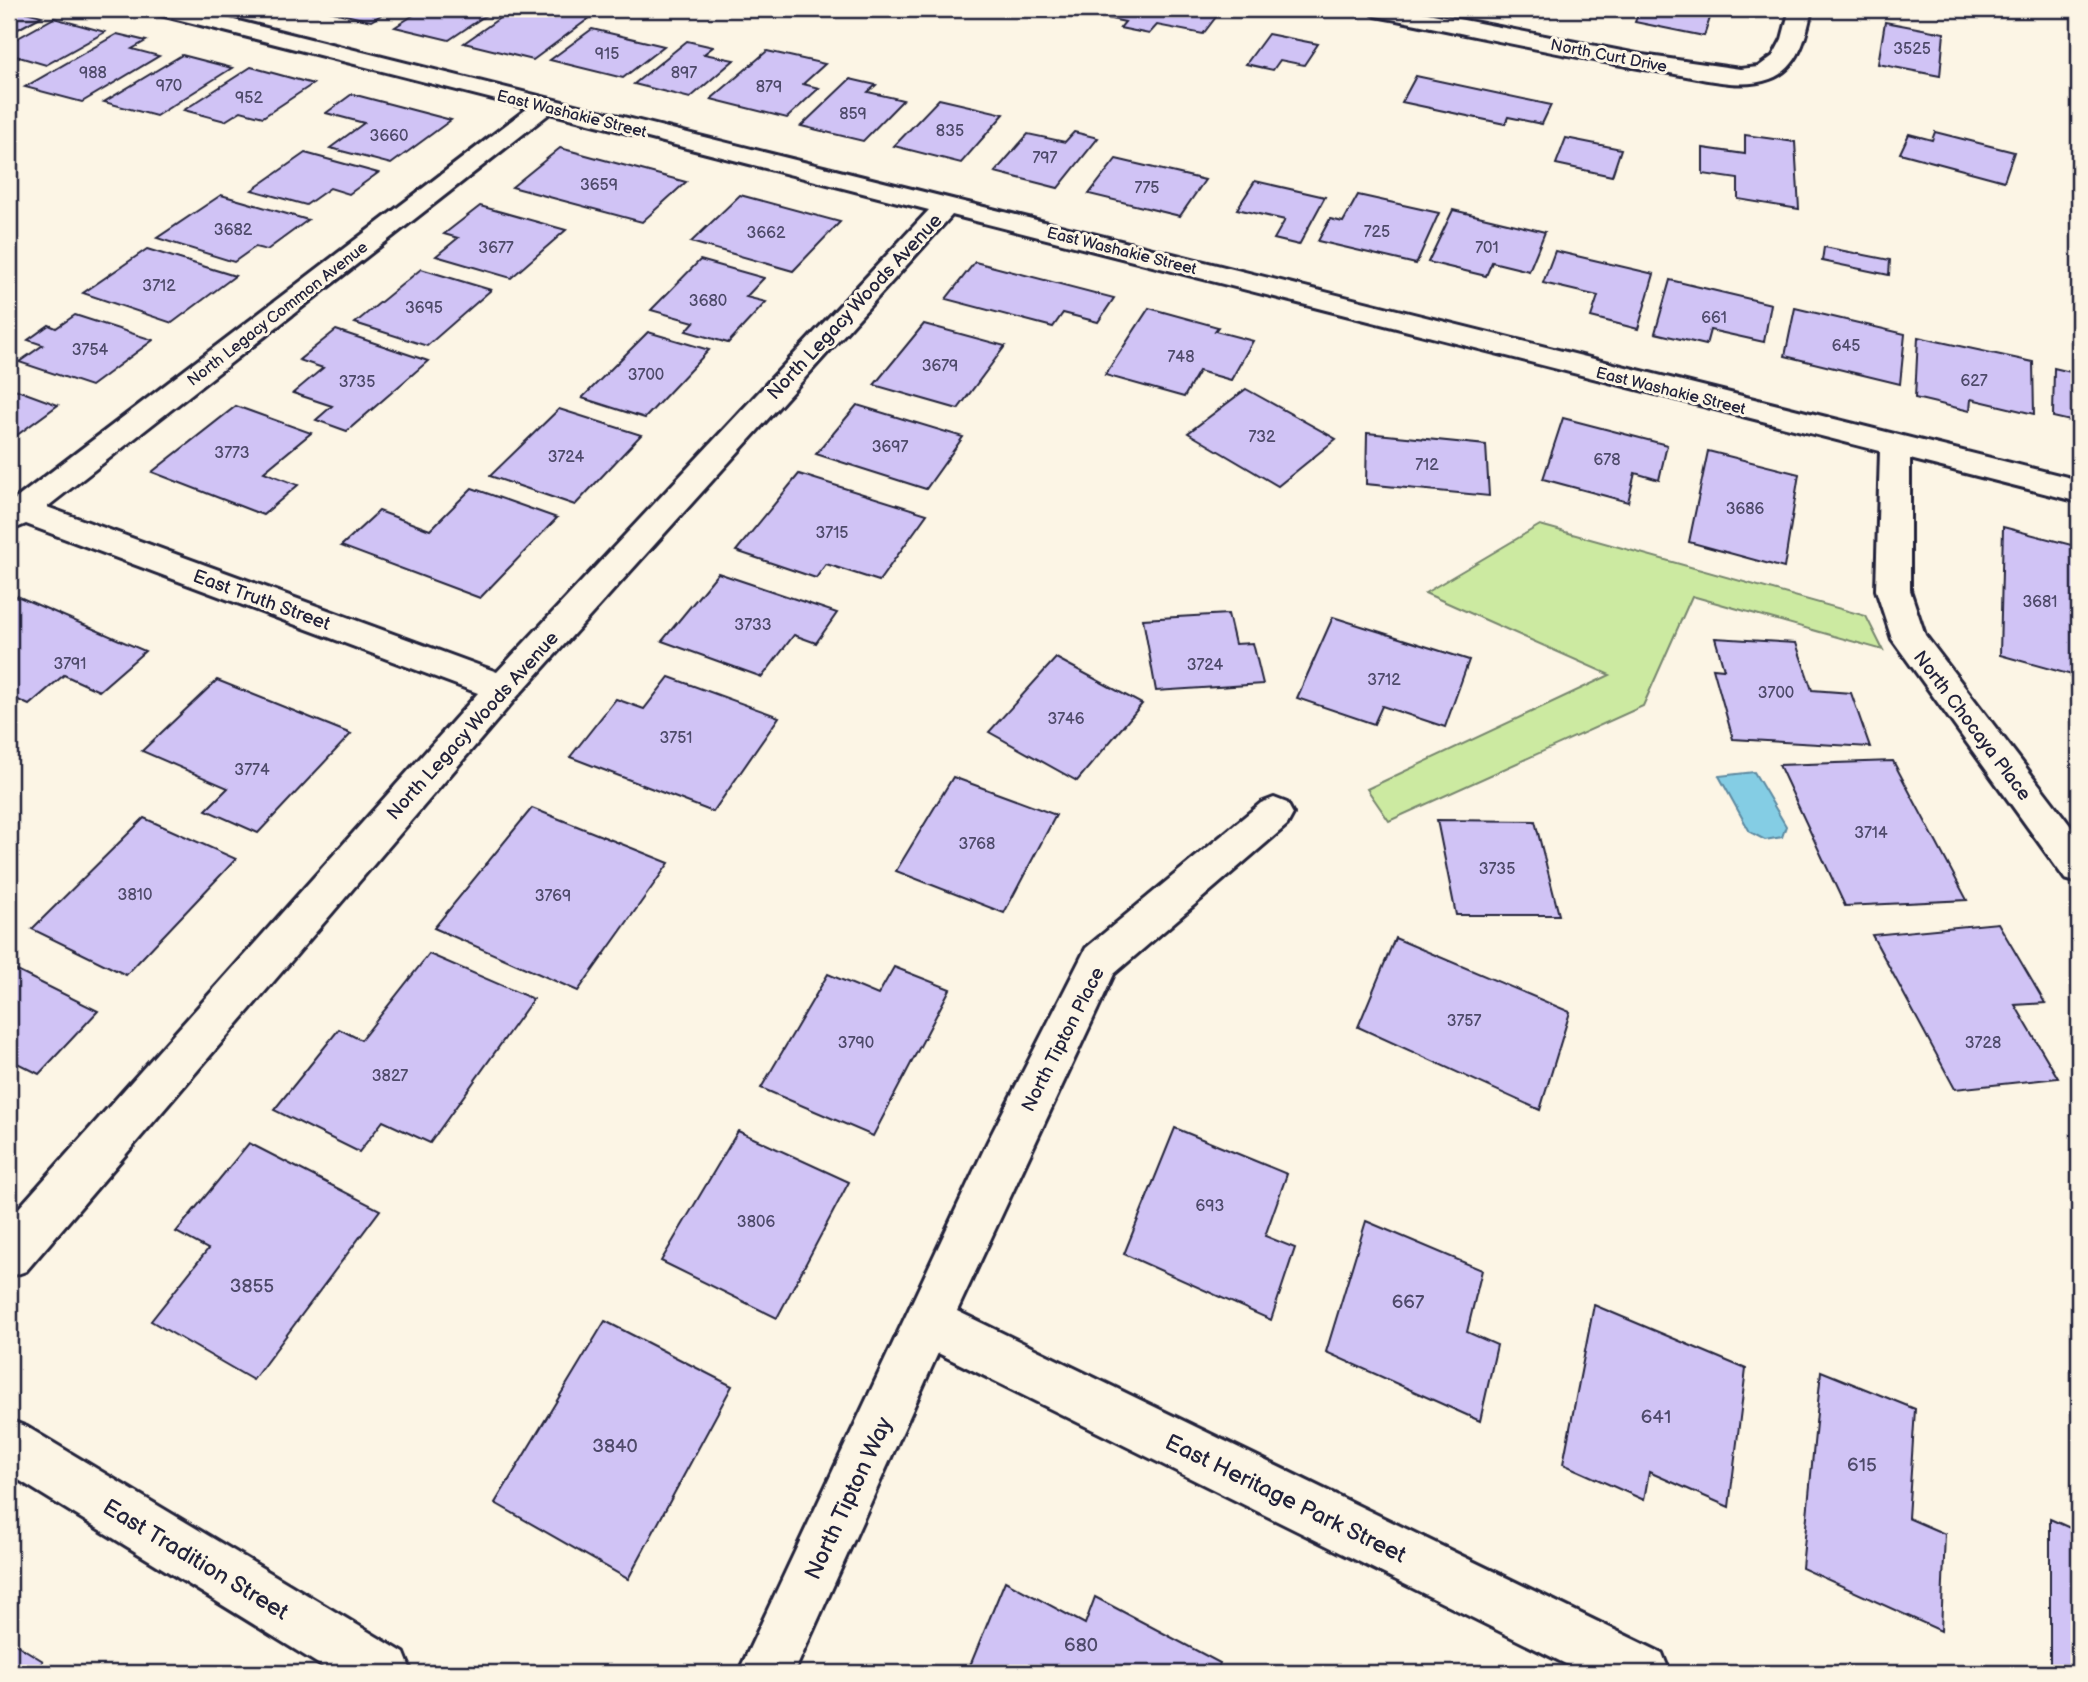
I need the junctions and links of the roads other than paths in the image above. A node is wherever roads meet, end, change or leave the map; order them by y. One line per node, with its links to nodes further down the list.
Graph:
1 (165, 9): 4 (street, East Washakie Street)
2 (1376, 9): 3 (street, North Curt Drive)
3 (1801, 9)
4 (545, 106): 5 (street, East Washakie Street); 8 (street, North Legacy Common Avenue)
5 (946, 205): 6 (street, East Washakie Street); 9 (street, North Legacy Woods Avenue)
6 (1895, 446): 7 (street, East Washakie Street); 11 (street, North Chocaya Place)
7 (2079, 491)
8 (15, 515): 9 (street, East Truth Street)
9 (503, 688): 12 (street, North Legacy Woods Avenue)
10 (1273, 814): 13 (street, North Tipton Place)
11 (2079, 867)
12 (9, 1254)
13 (930, 1323): 16 (street, North Tipton Way); 17 (street, East Heritage Park Street)
14 (9, 1444): 15 (street, East Tradition Street)
15 (384, 1673)
16 (765, 1673)
17 (1642, 1673)

